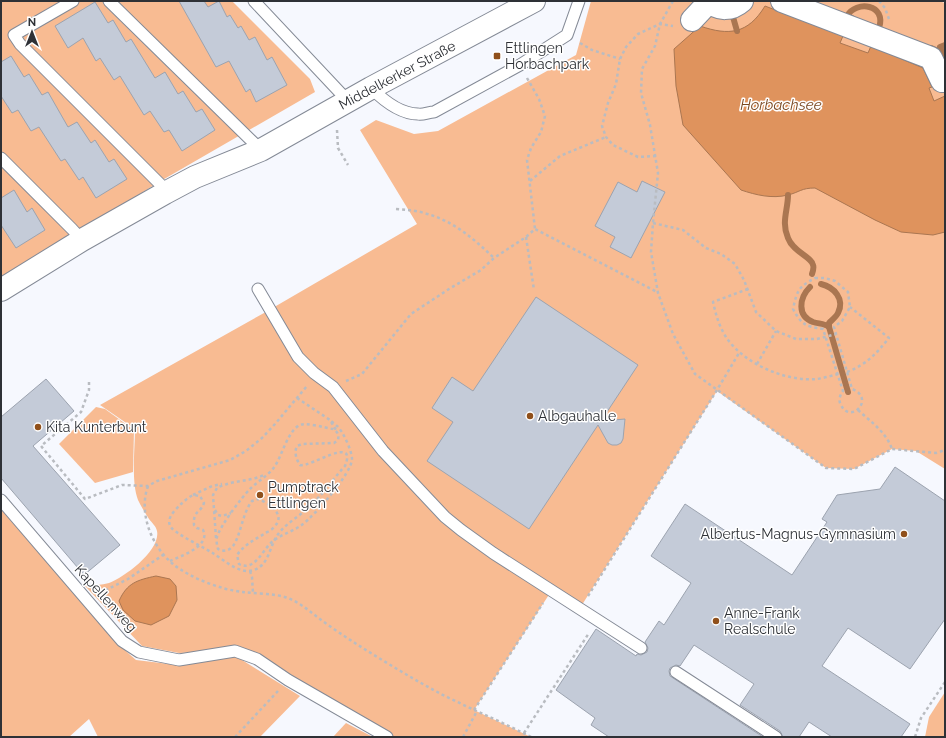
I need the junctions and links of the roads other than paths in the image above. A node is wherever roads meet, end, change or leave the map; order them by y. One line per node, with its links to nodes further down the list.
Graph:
1 (73, 1): 14 (lane)
2 (109, 1): 12 (lane)
3 (254, 1): 11 (lane)
4 (534, 1): 10 (street, Middelkerker Straße)
5 (579, 1): 10 (lane)
6 (782, 1): 9 (street)
7 (724, 4): 8 (street)
8 (692, 20)
9 (945, 80)
10 (371, 88): 11 (street, Middelkerker Straße)
11 (348, 101): 12 (street, Middelkerker Straße)
12 (261, 150): 14 (street, Middelkerker Straße)
13 (1, 158): 15 (lane)
14 (165, 193): 15 (street, Middelkerker Straße)
15 (82, 240): 17 (street, Middelkerker Straße)
16 (258, 289): 19 (lane)
17 (1, 290)
18 (1, 500): 21 (lane, Kapellenweg)
19 (641, 648)
20 (676, 672): 22 (lane)
21 (387, 737)
22 (776, 737)

